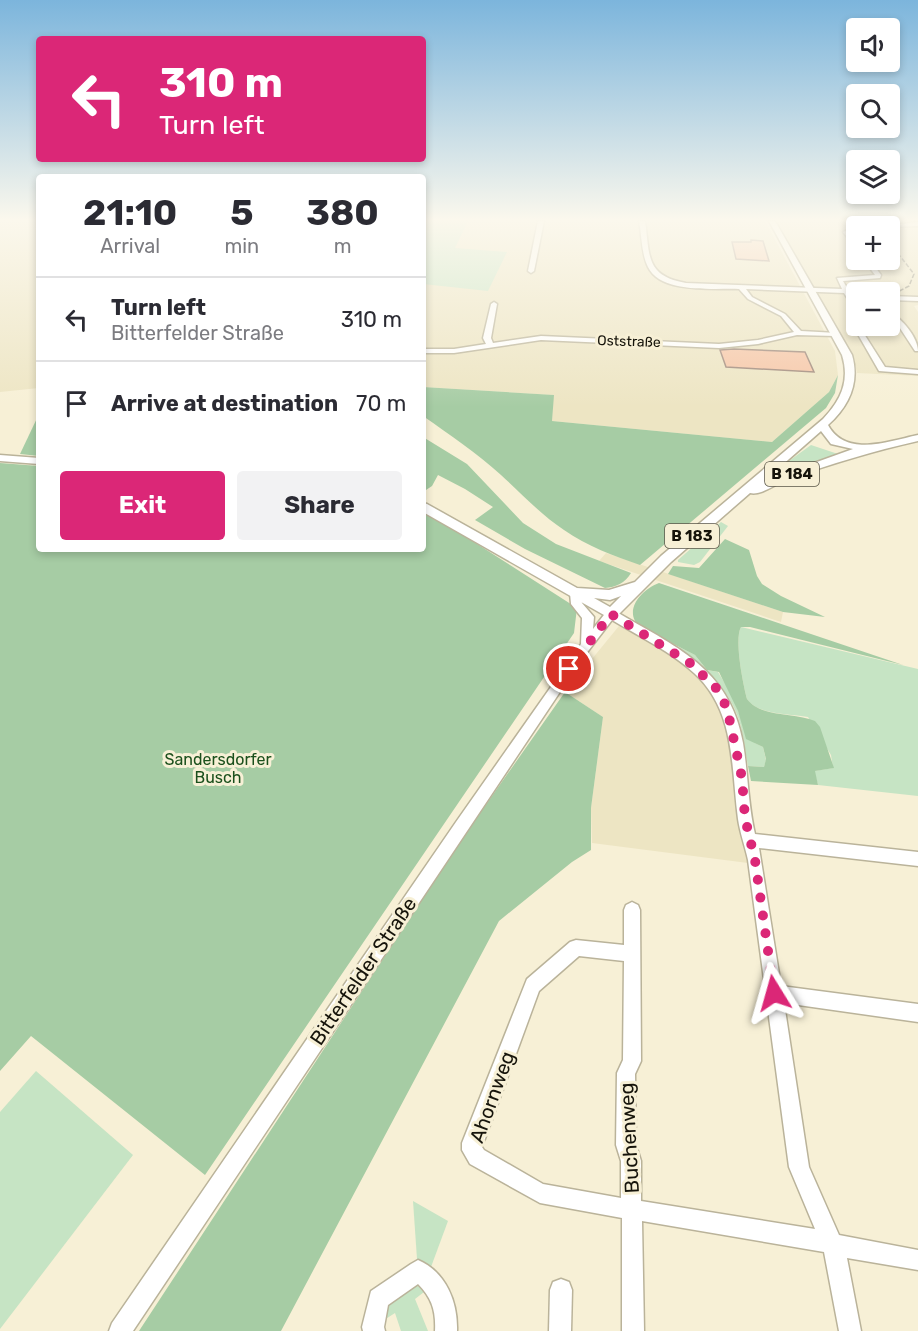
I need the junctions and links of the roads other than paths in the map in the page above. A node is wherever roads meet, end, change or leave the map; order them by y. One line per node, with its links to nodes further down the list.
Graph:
1 (677, 283): 3 (street)
2 (807, 283): 4 (main road, B 183)
3 (740, 286): 4 (street); 10 (street)
4 (811, 290): 5 (street); 11 (main road, B 183)
5 (846, 294)
6 (900, 298): 7 (street)
7 (918, 299)
8 (494, 304): 13 (street)
9 (900, 324): 14 (street)
10 (799, 333): 11 (street, Oststraße); 13 (street, Oststraße)
11 (835, 334): 17 (main road, B 183)
12 (861, 336): 16 (street)
13 (490, 345): 15 (street, Oststraße)
14 (918, 349)
15 (426, 351)
16 (918, 372)
17 (823, 425): 18 (main road, B 183); 20 (main road)
18 (808, 438): 20 (main road, B 184); 23 (main road, B 183)
19 (918, 438): 20 (main road, B 184)
20 (864, 450): 23 (main road, B 184)
21 (0, 458): 22 (main road)
22 (36, 461)
23 (728, 505): 25 (main road, B 183)
24 (426, 509): 26 (main road, B 183)
25 (640, 583): 26 (main road, B 183); 27 (main road, B 183)
26 (573, 593): 27 (main road, B 183); 28 (street)
27 (611, 614): 28 (street, Bitterfelder Straße); 29 (street)
28 (586, 644): 39 (street, Bitterfelder Straße)
29 (750, 840): 30 (street); 33 (street)
30 (918, 859)
31 (632, 910): 32 (street, Buchenweg)
32 (632, 954): 35 (street, Buchenweg); 35 (street, Ahornweg)
33 (774, 993): 34 (street); 36 (street)
34 (918, 1013)
35 (632, 1210): 36 (street, Ahornweg); 43 (street, Buchenweg)
36 (831, 1244): 37 (street, Ahornweg); 44 (street)
37 (918, 1260)
38 (561, 1290): 42 (street)
39 (120, 1331)
40 (374, 1331): 41 (street)
41 (446, 1331)
42 (560, 1331)
43 (633, 1331)
44 (850, 1331)

